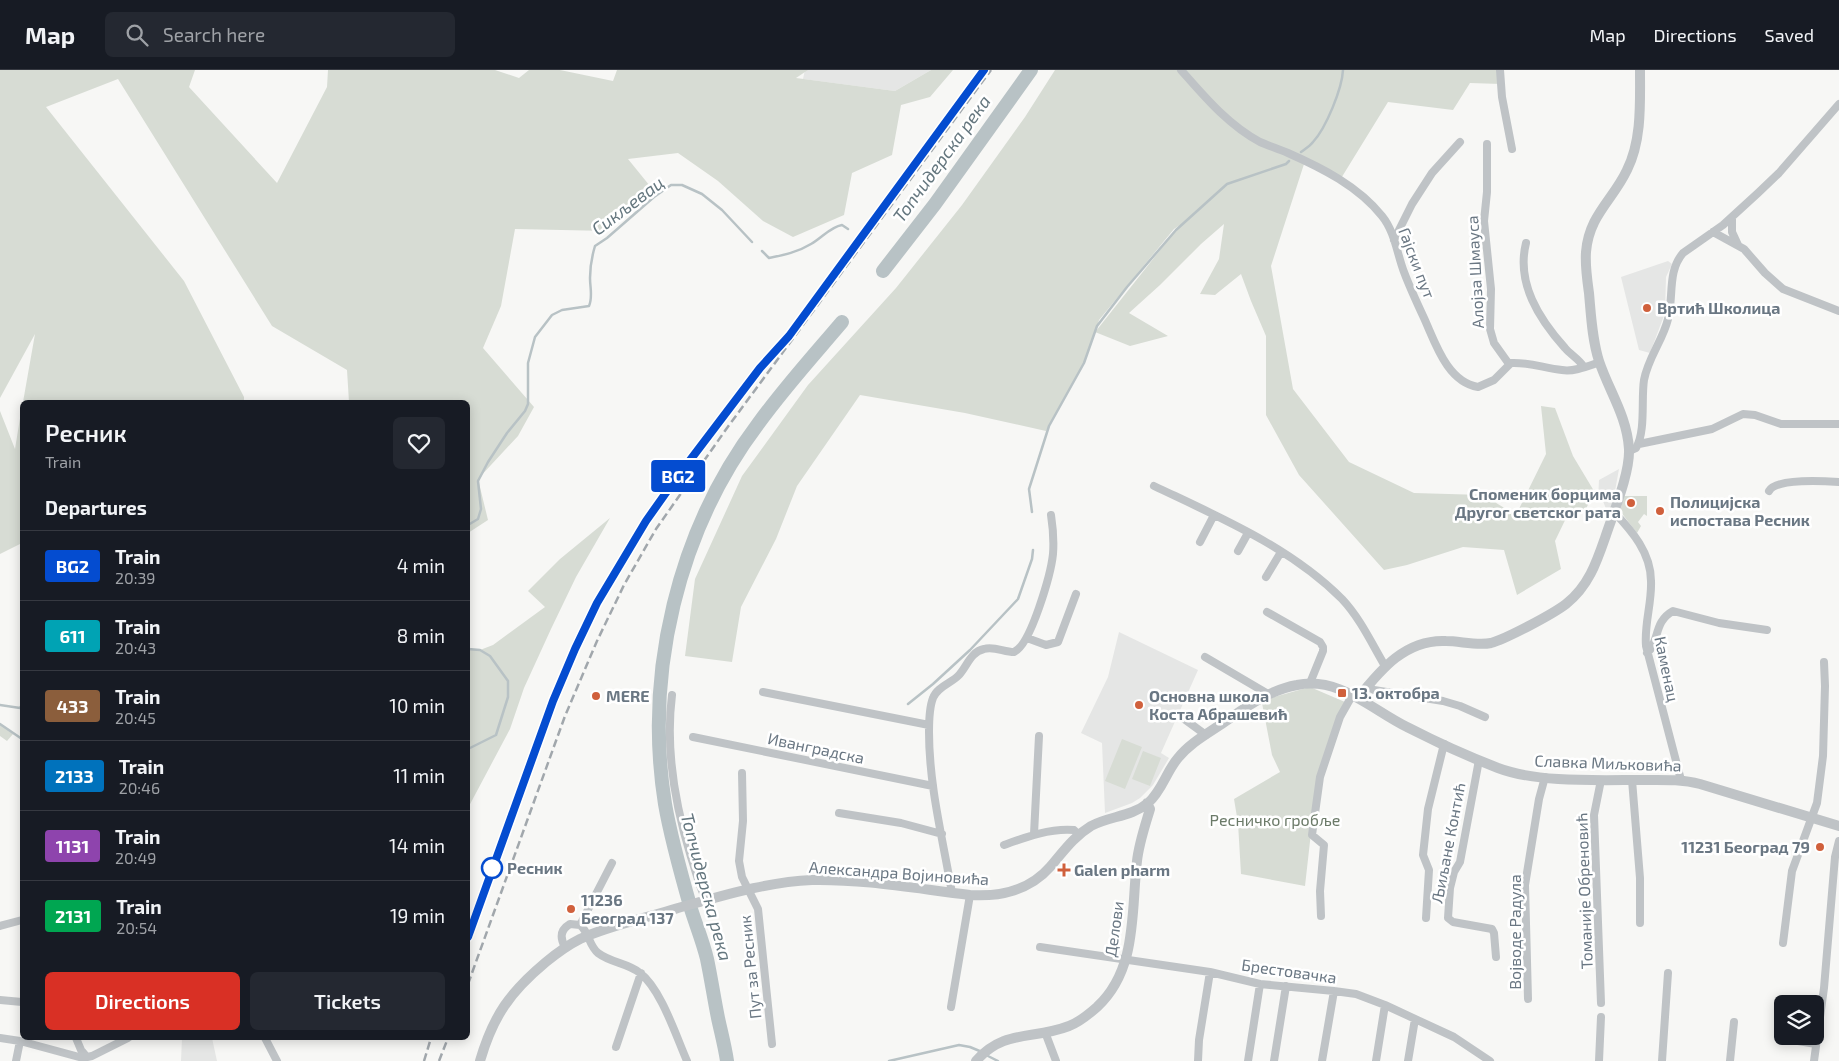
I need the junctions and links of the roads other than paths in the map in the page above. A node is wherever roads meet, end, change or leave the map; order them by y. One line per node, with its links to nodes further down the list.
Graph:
1 (1182, 70): 10 (street, Гајски пут)
2 (1500, 70): 7 (street)
3 (1640, 70): 14 (street)
4 (1839, 104): 8 (street)
5 (1460, 142): 10 (street)
6 (1487, 144): 15 (street, Алојза Шмауса)
7 (1512, 149)
8 (1732, 218): 9 (street); 12 (street)
9 (1713, 232): 12 (street); 18 (street)
10 (1394, 240): 15 (street, Гајски пут)
11 (1526, 243): 16 (street)
12 (1738, 245): 13 (street)
13 (1839, 311)
14 (1600, 362): 16 (street); 19 (street)
15 (1509, 364): 16 (street)
16 (1584, 367)
17 (1839, 424): 18 (street)
18 (1638, 444): 19 (street)
19 (1629, 451): 23 (street)
20 (1839, 482): 22 (street)
21 (1154, 486): 25 (street)
22 (1769, 491)
23 (1614, 512): 35 (street, Каменац); 38 (street)
24 (1051, 515): 34 (street)
25 (1214, 515): 26 (street); 27 (street)
26 (1248, 533): 28 (street); 29 (street)
27 (1200, 542)
28 (1238, 551)
29 (1281, 552): 30 (street); 38 (street)
30 (1266, 577)
31 (1076, 594): 34 (street)
32 (1267, 612): 39 (street)
33 (1767, 630): 35 (street)
34 (1027, 638): 47 (street)
35 (1647, 653): 57 (street, Каменац)
36 (1205, 657): 42 (street)
37 (1824, 662): 61 (street)
38 (1385, 666): 40 (street)
39 (1310, 683): 42 (street); 44 (street, Славка Миљковића)
40 (1367, 686): 44 (street); 46 (street)
41 (763, 692): 47 (street)
42 (1268, 694): 48 (street)
43 (672, 695): 72 (street)
44 (1355, 696): 51 (street, Славка Миљковића); 73 (street)
45 (1180, 716): 48 (street)
46 (1485, 716)
47 (929, 725): 58 (street)
48 (1206, 734): 59 (street)
49 (1039, 736): 64 (street)
50 (693, 737): 58 (street, Иванградска)
51 (1444, 744): 52 (street, Славка Миљковића); 74 (street)
52 (1479, 760): 54 (street, Славка Миљковића); 83 (street, Љиљане Контић)
53 (742, 772): 69 (street, Пут за Ресник)
54 (1545, 777): 55 (street, Славка Миљковића); 92 (street, Војводе Радула)
55 (1601, 780): 56 (street, Славка Миљковића); 95 (street, Томаније Обреновић)
56 (1632, 780): 57 (street, Славка Миљковића); 76 (street)
57 (1681, 780): 61 (street, Славка Миљковића)
58 (933, 786): 63 (street)
59 (1147, 803): 65 (street, Александра Војиновића); 84 (street, Делови)
60 (839, 813): 63 (street)
61 (1812, 818): 62 (street, Славка Миљковића); 80 (street)
62 (1839, 826)
63 (942, 834): 70 (street)
64 (1034, 834): 65 (street); 67 (street)
65 (1079, 835): 71 (street, Александра Војиновића)
66 (1839, 841): 91 (street)
67 (1004, 845)
68 (612, 862): 78 (street)
69 (748, 890): 70 (street, Александра Војиновића); 72 (street, Александра Војиновића); 107 (street, Пут за Ресник)
70 (952, 893): 71 (street, Александра Војиновића)
71 (970, 895): 97 (street)
72 (704, 901): 79 (street, Александра Војиновића)
73 (1320, 916)
74 (1426, 918)
75 (20, 920): 77 (street)
76 (1640, 923)
77 (0, 925)
78 (580, 925): 79 (street); 81 (street)
79 (587, 936): 81 (street, Александра Војиновића); 86 (street)
80 (1783, 942)
81 (565, 947): 113 (street, Александра Војиновића)
82 (1040, 947): 84 (street, Брестовачка)
83 (1496, 957)
84 (1127, 959): 85 (street, Брестовачка); 101 (street, Делови)
85 (1210, 972): 88 (street, Брестовачка); 117 (street)
86 (641, 973): 109 (street); 114 (street)
87 (1668, 973): 125 (street)
88 (1260, 984): 89 (street, Брестовачка); 118 (street)
89 (1286, 986): 90 (street, Брестовачка); 119 (street)
90 (1334, 990): 96 (street, Брестовачка); 120 (street)
91 (1823, 995)
92 (1528, 999)
93 (0, 1000): 94 (street)
94 (20, 1002)
95 (1601, 1003)
96 (1385, 1005): 99 (street, Брестовачка); 121 (street)
97 (951, 1007)
98 (1601, 1017): 124 (street)
99 (1415, 1019): 122 (street); 123 (street, Брестовачка)
100 (1734, 1022): 126 (street)
101 (1045, 1032): 115 (street, Делови); 116 (street)
102 (0, 1038): 106 (street)
103 (77, 1040): 110 (street)
104 (124, 1040): 110 (street)
105 (266, 1040): 112 (street)
106 (20, 1041): 110 (street); 111 (street)
107 (772, 1044)
108 (1816, 1045): 127 (street)
109 (616, 1047)
110 (87, 1057)
111 (16, 1061)
112 (277, 1061)
113 (480, 1061)
114 (687, 1061)
115 (976, 1061)
116 (1056, 1061)
117 (1198, 1061)
118 (1248, 1061)
119 (1274, 1061)
120 (1322, 1061)
121 (1376, 1061)
122 (1408, 1061)
123 (1490, 1061)
124 (1599, 1061)
125 (1662, 1061)
126 (1730, 1061)
127 (1814, 1061)

